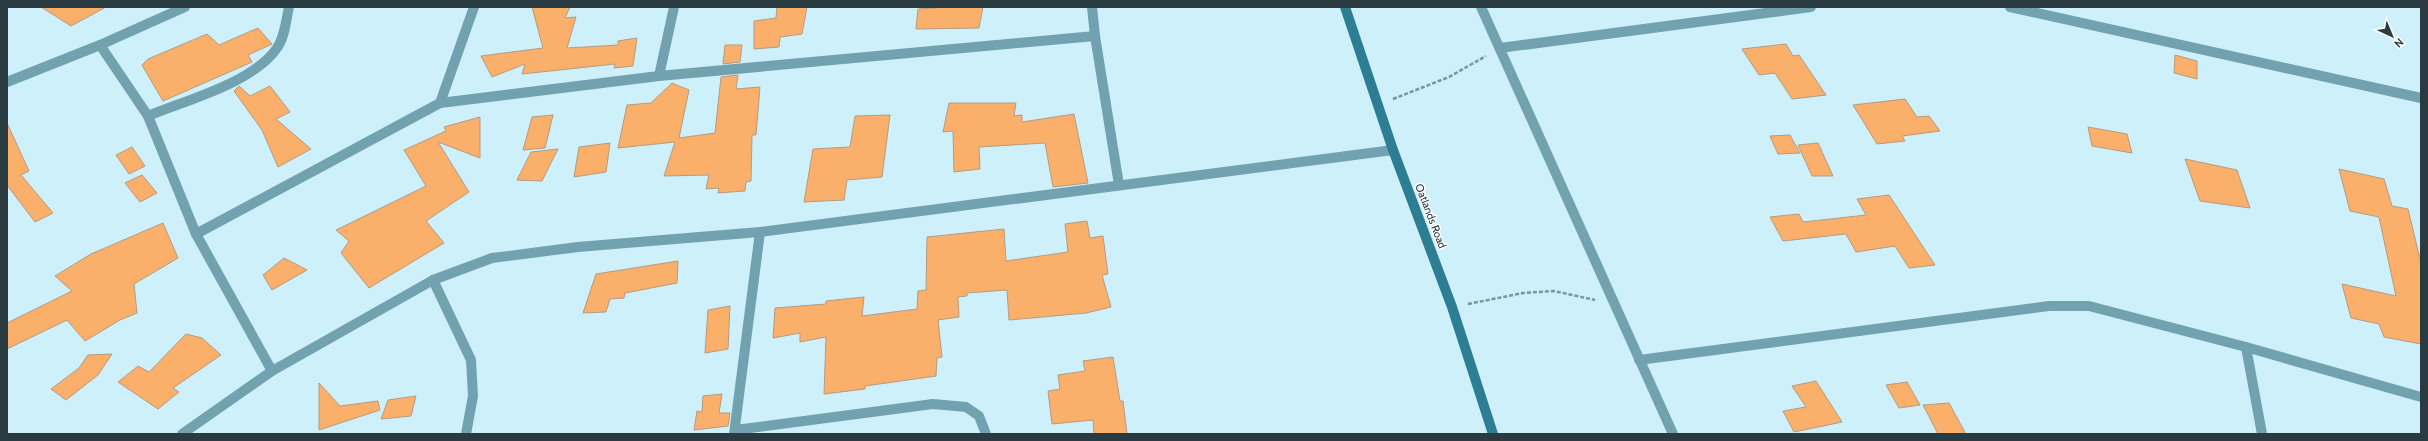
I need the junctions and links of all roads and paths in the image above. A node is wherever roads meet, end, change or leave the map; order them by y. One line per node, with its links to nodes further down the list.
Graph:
1 (185, 7): 11 (street)
2 (290, 7): 18 (street)
3 (474, 7): 16 (street)
4 (674, 7): 13 (street)
5 (1092, 7): 10 (street)
6 (1345, 7): 17 (street, Oatlands Road)
7 (1482, 7): 12 (street)
8 (1811, 7): 12 (street)
9 (2010, 7): 15 (street)
10 (1095, 36): 13 (street); 20 (street)
11 (100, 45): 14 (street); 18 (street)
12 (1500, 48): 17 (path); 24 (street)
13 (659, 76): 16 (street)
14 (7, 82)
15 (2421, 98)
16 (440, 102): 22 (street)
17 (1379, 104): 19 (street, Oatlands Road)
18 (148, 116): 22 (street)
19 (1393, 150): 20 (street); 25 (street, Oatlands Road)
20 (1120, 185): 21 (street)
21 (760, 232): 23 (street); 30 (street)
22 (196, 234): 28 (street)
23 (433, 280): 28 (street); 32 (street)
24 (1614, 305): 25 (path); 27 (street)
25 (1452, 307): 34 (street, Oatlands Road)
26 (2246, 347): 27 (street); 29 (street); 36 (street)
27 (1639, 360): 35 (street)
28 (272, 371): 31 (street)
29 (2421, 397)
30 (735, 432): 33 (street)
31 (182, 434)
32 (466, 434)
33 (986, 434)
34 (1493, 434)
35 (1673, 434)
36 (2262, 434)

